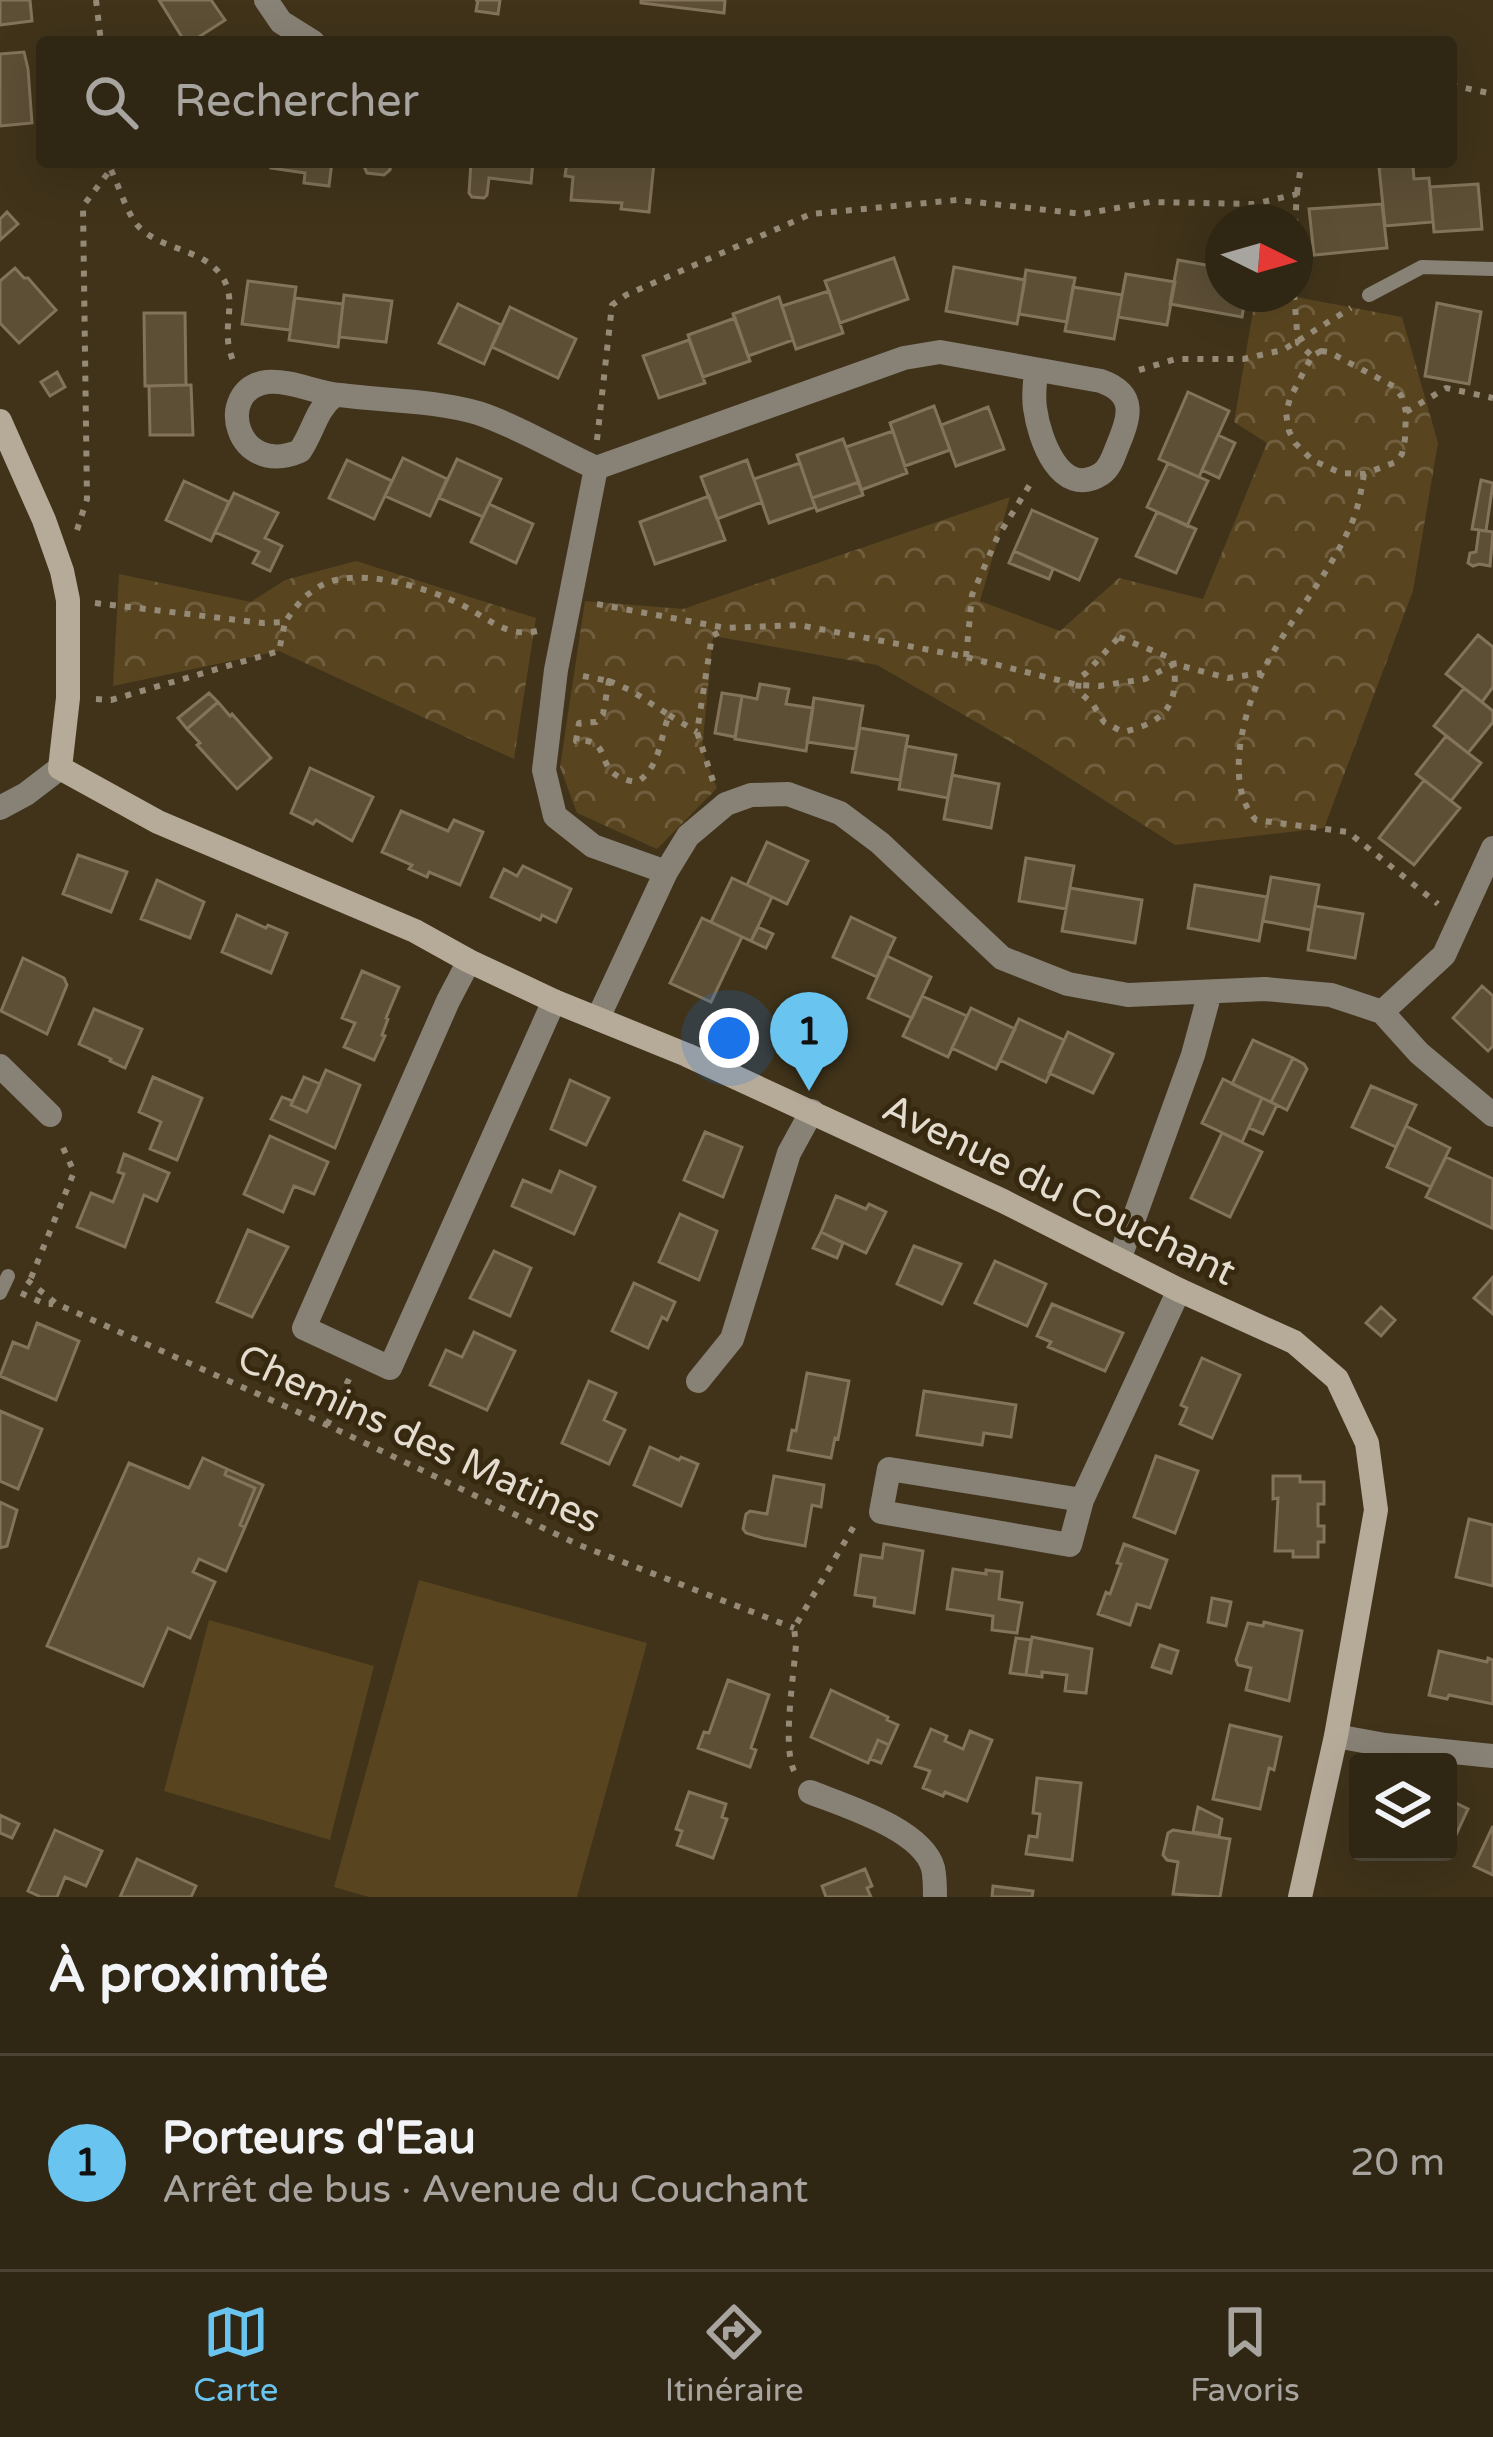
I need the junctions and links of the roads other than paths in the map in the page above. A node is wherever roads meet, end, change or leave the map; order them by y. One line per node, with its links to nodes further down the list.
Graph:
1 (266, 0): 2 (street)
2 (303, 36)
3 (1493, 269): 4 (lane)
4 (1369, 295)
5 (1036, 370): 5 (street); 8 (street)
6 (335, 395): 6 (street); 8 (street)
7 (2, 426): 9 (street)
8 (596, 468): 12 (street)
9 (61, 768): 10 (street); 13 (street, Avenue du Couchant)
10 (0, 808)
11 (1493, 848): 16 (street)
12 (666, 872): 14 (street); 17 (street)
13 (469, 961): 15 (street, Avenue du Couchant); 15 (street)
14 (1210, 992): 16 (street); 22 (street)
15 (554, 1001): 17 (street, Avenue du Couchant)
16 (1382, 1012): 20 (street)
17 (598, 1018): 19 (street, Avenue du Couchant)
18 (0, 1066): 21 (street)
19 (812, 1111): 22 (street, Avenue du Couchant); 26 (street)
20 (1493, 1114)
21 (50, 1115)
22 (1119, 1260): 24 (street, Avenue du Couchant)
23 (8, 1276): 25 (lane)
24 (1179, 1290): 27 (street); 28 (street, Avenue du Couchant)
25 (0, 1293)
26 (698, 1381)
27 (1082, 1500): 27 (street)
28 (1336, 1736): 29 (street); 32 (street, Avenue du Couchant)
29 (1493, 1756)
30 (810, 1792): 31 (street)
31 (934, 1897)
32 (1300, 1897)

